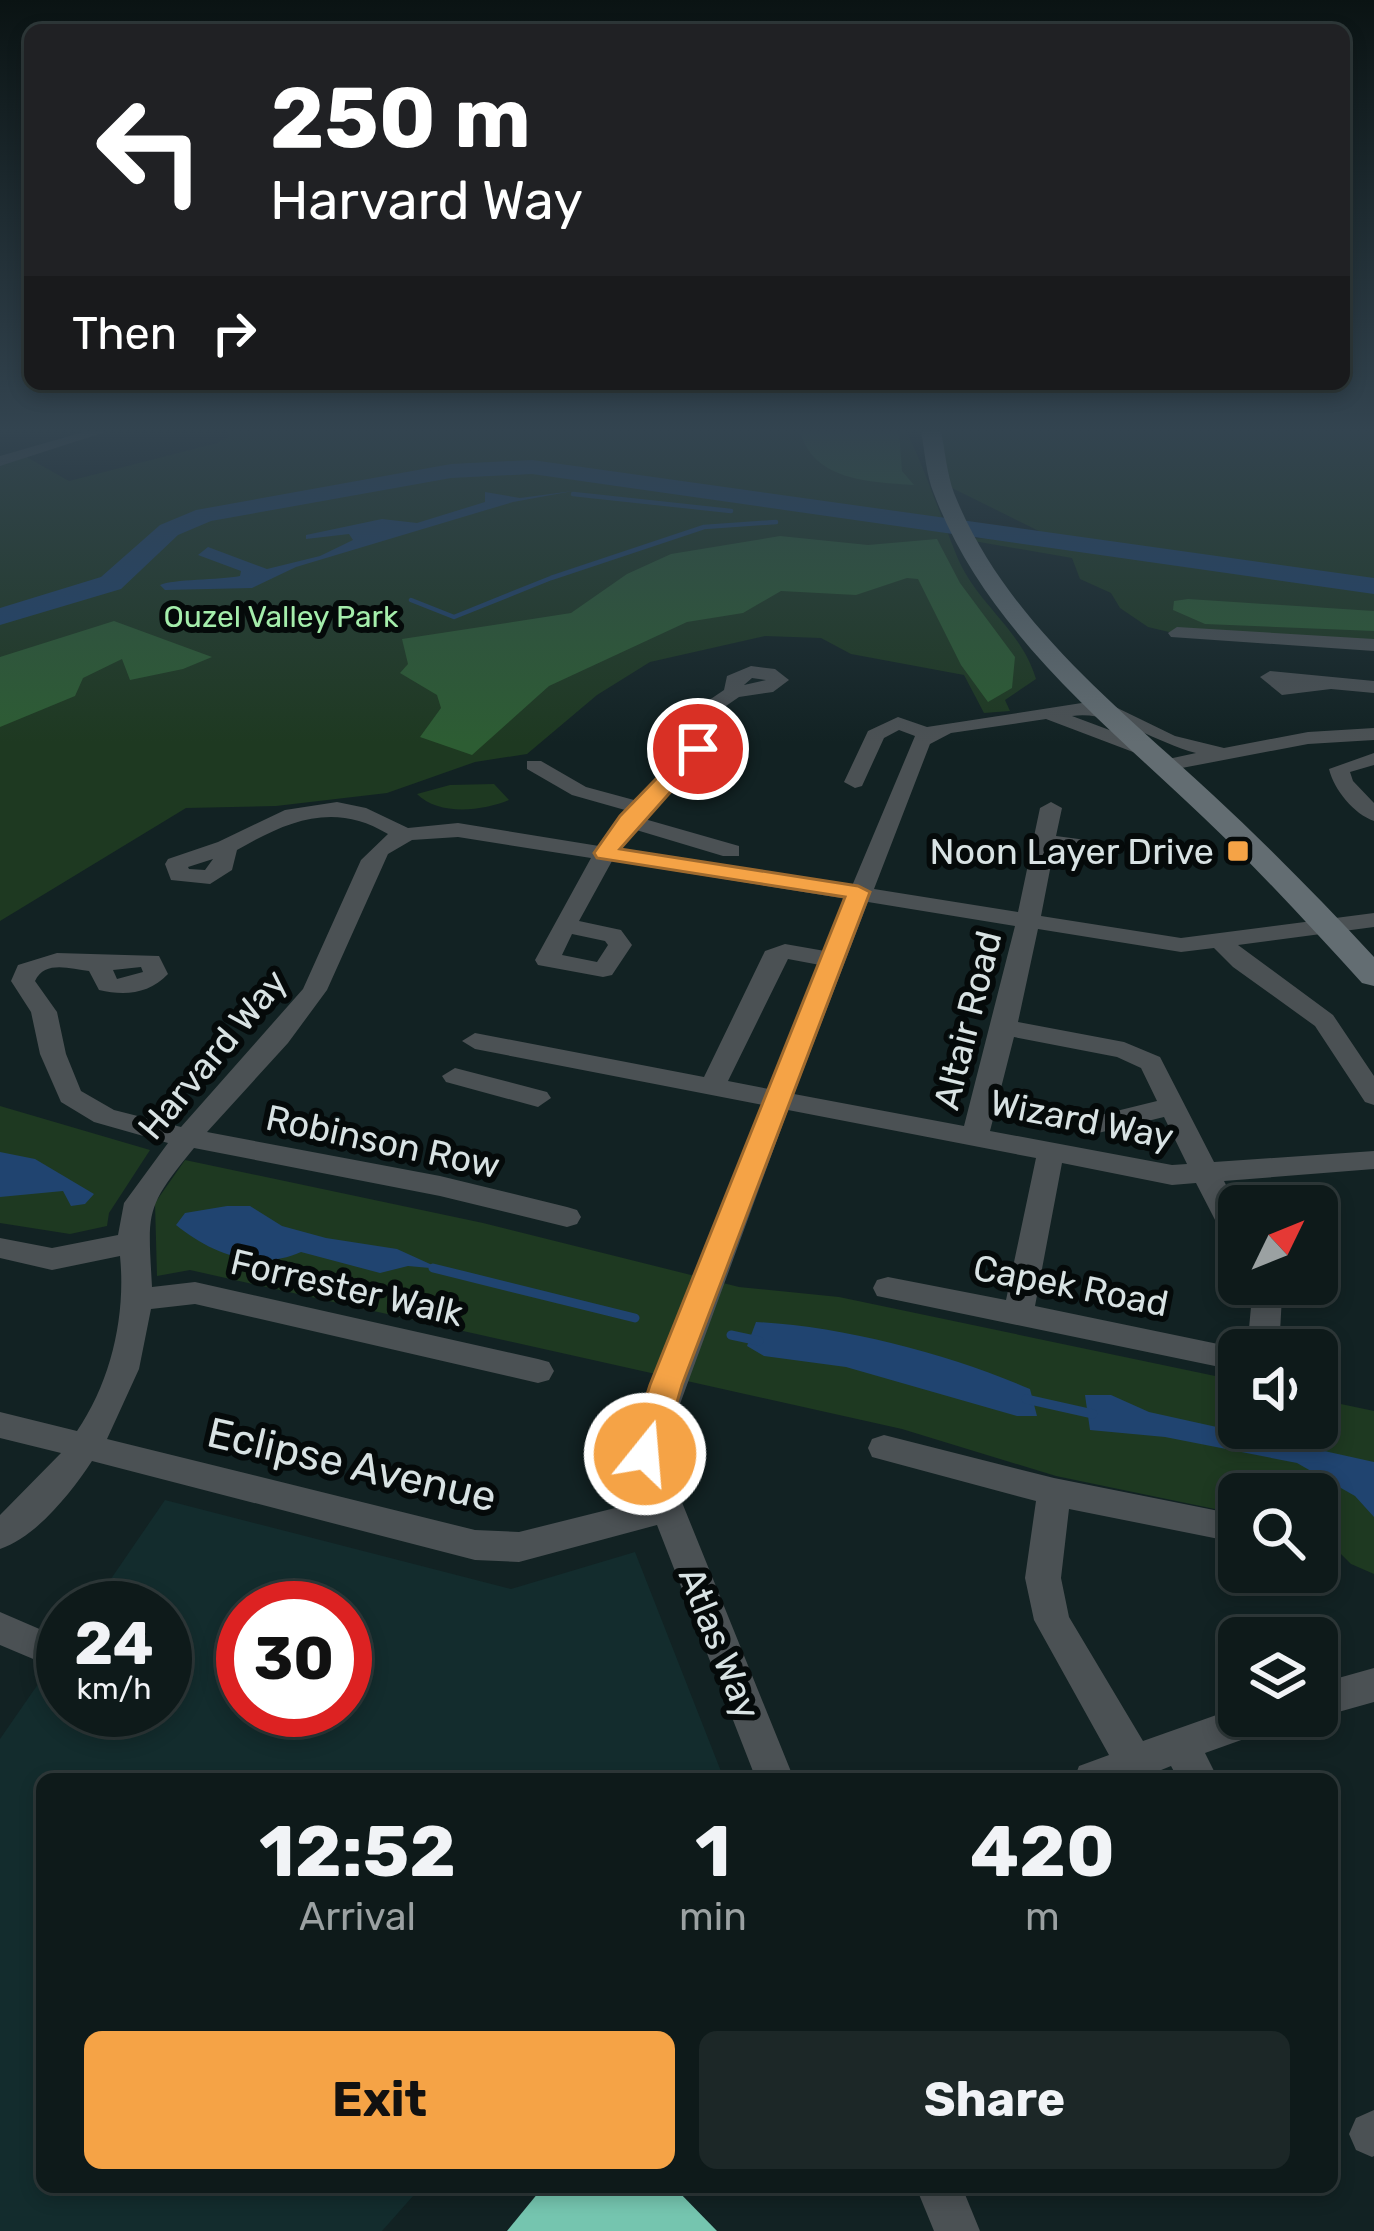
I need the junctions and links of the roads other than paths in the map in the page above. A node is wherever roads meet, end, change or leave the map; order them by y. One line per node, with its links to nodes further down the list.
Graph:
1 (964, 535): 7 (street)
2 (1177, 633): 3 (street)
3 (1374, 645)
4 (1331, 683): 5 (street)
5 (1374, 687)
6 (734, 692): 17 (street)
7 (1101, 706): 8 (street); 11 (street); 12 (street)
8 (1041, 716): 9 (street); 12 (street)
9 (926, 734): 15 (street); 25 (street, Atlas Way)
10 (1374, 734): 11 (street)
11 (1225, 754): 12 (street)
12 (1159, 759): 32 (street)
13 (1374, 759): 18 (street)
14 (533, 765): 17 (street)
15 (855, 782)
16 (1051, 808): 20 (street, Altair Road)
17 (634, 815): 23 (street); 24 (street)
18 (1374, 815)
19 (405, 835): 21 (street); 24 (street); 45 (street, Harvard Way)
20 (1046, 841): 22 (street); 27 (street, Altair Road)
21 (226, 847)
22 (1101, 849)
23 (731, 850)
24 (605, 853): 25 (street); 28 (street)
25 (858, 892): 27 (street); 30 (street, Atlas Way)
26 (1374, 920): 29 (street)
27 (1029, 921): 29 (street); 33 (street, Altair Road)
28 (565, 926)
29 (1223, 943): 39 (street)
30 (833, 960): 38 (street); 41 (street, Atlas Way)
31 (98, 965): 45 (street, Robinson Row)
32 (1374, 976)
33 (1004, 1027): 42 (street); 44 (street, Altair Road)
34 (475, 1041): 35 (street, Wizard Way)
35 (518, 1049): 37 (street); 38 (street, Wizard Way)
36 (455, 1076): 37 (street)
37 (497, 1084): 40 (street)
38 (712, 1088): 41 (street, Wizard Way)
39 (1374, 1096)
40 (538, 1098)
41 (778, 1101): 44 (street, Wizard Way); 62 (street, Atlas Way)
42 (1172, 1106): 43 (street); 48 (street)
43 (1098, 1124)
44 (975, 1136): 46 (street, Wizard Way)
45 (183, 1137): 50 (street, Robinson Row); 51 (street, Harvard Way)
46 (1051, 1150): 48 (street, Wizard Way); 55 (street)
47 (1374, 1160): 48 (street, Wizard Way)
48 (1207, 1175): 49 (street)
49 (1218, 1197)
50 (567, 1216)
51 (133, 1243): 52 (street); 54 (street, Harvard Way)
52 (0, 1247)
53 (888, 1288): 55 (street, Capek Road)
54 (137, 1300): 57 (street, Forrester Walk); 59 (street, Harvard Way)
55 (1018, 1314): 56 (street, Capek Road)
56 (1218, 1355)
57 (538, 1371)
58 (0, 1425): 59 (street, Eclipse Avenue)
59 (89, 1447): 62 (street, Eclipse Avenue); 64 (street, Harvard Way)
60 (884, 1448): 61 (street)
61 (1054, 1492): 63 (street); 70 (street)
62 (665, 1509): 72 (street, Atlas Way)
63 (1218, 1525)
64 (0, 1535)
65 (0, 1628): 66 (street)
66 (36, 1644)
67 (1374, 1685): 68 (street)
68 (1338, 1695)
69 (1229, 1737): 71 (street)
70 (1132, 1762): 71 (street); 73 (street)
71 (1189, 1762)
72 (773, 1773)
73 (1107, 1773)
74 (941, 2193): 75 (street)
75 (957, 2231)

